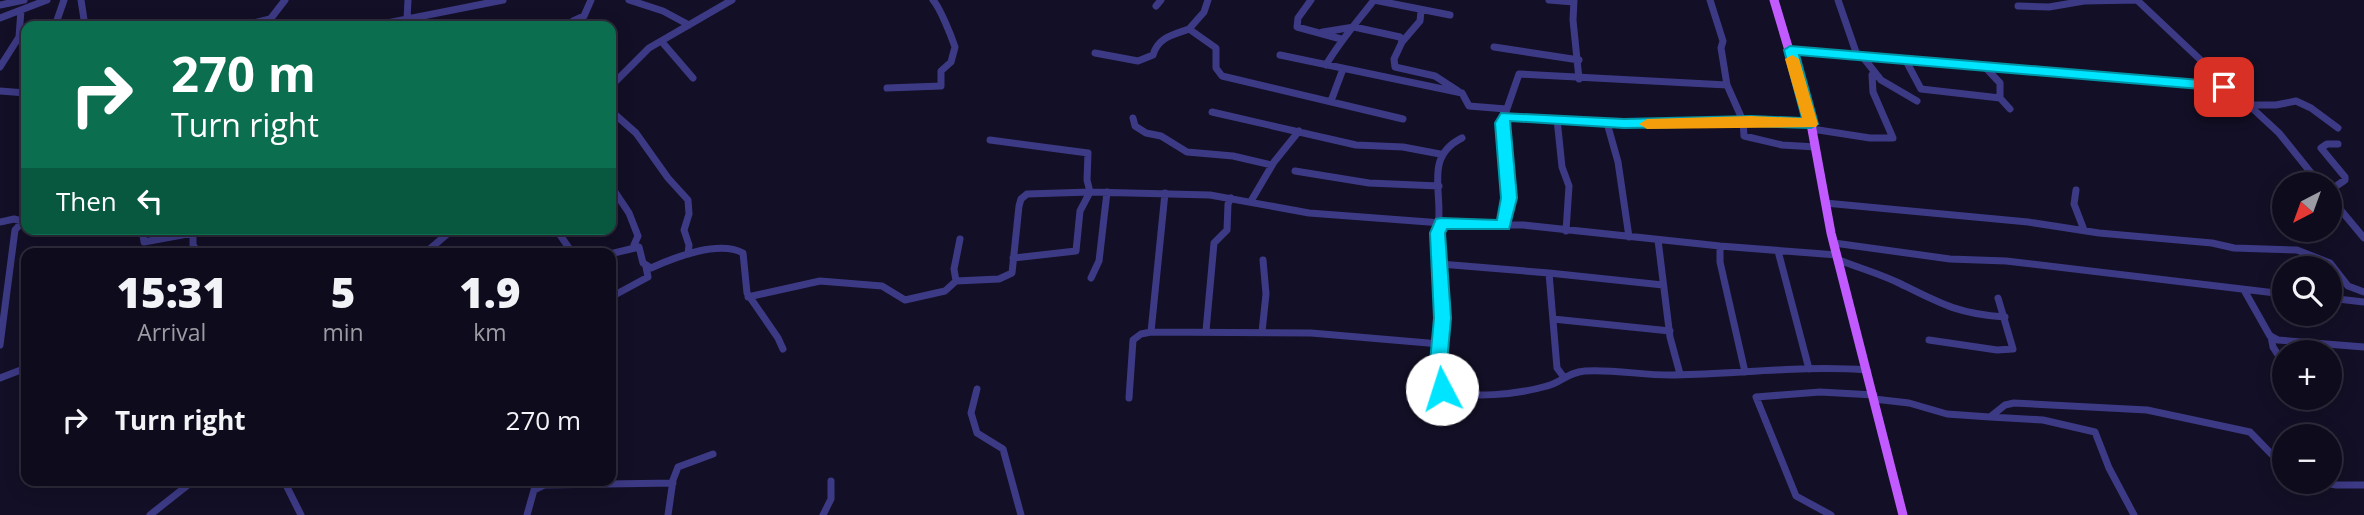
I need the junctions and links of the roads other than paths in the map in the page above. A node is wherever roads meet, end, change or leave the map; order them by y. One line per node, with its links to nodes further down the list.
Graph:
1 (24, 0): 22 (street)
2 (47, 0): 25 (street)
3 (56, 0): 4 (street)
4 (63, 0): 31 (street)
5 (81, 0): 32 (street)
6 (285, 0): 29 (street)
7 (408, 0): 30 (street)
8 (501, 0): 30 (street)
9 (591, 0): 35 (street)
10 (629, 0): 36 (street)
11 (732, 0): 36 (street)
12 (933, 0): 60 (street)
13 (1161, 0): 23 (street)
14 (1208, 0): 38 (street)
15 (1311, 0): 39 (street)
16 (1549, 0): 21 (street)
17 (1710, 0): 59 (street)
18 (1774, 0): 44 (main road)
19 (1838, 0): 47 (street)
20 (2137, 0): 24 (street); 58 (street)
21 (1574, 1): 49 (street)
22 (0, 5)
23 (1156, 6)
24 (2018, 6)
25 (21, 10): 28 (street); 52 (street)
26 (1422, 10): 27 (street); 37 (street); 42 (street)
27 (1450, 15)
28 (0, 18)
29 (271, 19): 33 (street)
30 (407, 19): 34 (street)
31 (57, 21)
32 (84, 21)
33 (262, 21)
34 (397, 21)
35 (573, 21)
36 (689, 25): 41 (street)
37 (1354, 27): 39 (street); 40 (street); 42 (street)
38 (1189, 29): 45 (street); 66 (street)
39 (1322, 32): 40 (street)
40 (1341, 39): 50 (street)
41 (662, 42): 55 (street); 57 (street)
42 (1402, 42): 62 (street)
43 (1494, 47): 49 (street)
44 (1790, 50): 47 (street); 77 (main road)
45 (1095, 54)
46 (1280, 55): 50 (street)
47 (1859, 55): 48 (street); 54 (street)
48 (1905, 59): 51 (street); 64 (street)
49 (1579, 60): 56 (street)
50 (1326, 65): 53 (street)
51 (1984, 66): 58 (street); 64 (street)
52 (0, 67)
53 (1343, 69): 62 (street); 66 (street)
54 (1872, 75): 65 (street); 77 (street)
55 (693, 78)
56 (1579, 79): 59 (street); 70 (street)
57 (616, 81)
58 (2225, 84): 67 (street)
59 (1727, 85): 75 (street)
60 (887, 88)
61 (0, 91): 63 (street)
62 (1462, 93): 70 (street)
63 (21, 94)
64 (2000, 97): 68 (street)
65 (1917, 101)
66 (1331, 102): 73 (street)
67 (2248, 105): 78 (street); 87 (street)
68 (2010, 109)
69 (1212, 112): 79 (street)
70 (1506, 112): 74 (street); 103 (street)
71 (616, 116): 119 (street)
72 (1133, 118): 85 (street)
73 (1403, 119)
74 (1557, 119): 76 (street); 104 (street)
75 (1743, 121): 76 (street); 77 (street); 83 (street)
76 (1608, 123): 109 (street)
77 (1812, 126): 83 (main road)
78 (2338, 128)
79 (1299, 131): 84 (street); 85 (street)
80 (1462, 138): 84 (street)
81 (990, 140): 91 (street)
82 (2338, 144): 88 (street)
83 (1815, 147): 97 (main road)
84 (1440, 153): 89 (street)
85 (1272, 165): 96 (street)
86 (1296, 171): 89 (street)
87 (2310, 172)
88 (2341, 172)
89 (1439, 186): 102 (street)
90 (2076, 190): 105 (street)
91 (1090, 192): 92 (street); 120 (street); 120 (street)
92 (1107, 192): 93 (street); 128 (street)
93 (1165, 193): 95 (street); 145 (street)
94 (616, 194): 114 (street)
95 (1231, 198): 96 (street); 143 (street)
96 (1251, 201): 102 (street)
97 (1825, 203): 105 (street); 113 (main road)
98 (2342, 210): 110 (street)
99 (21, 220): 100 (street)
100 (0, 222)
101 (21, 223): 123 (street)
102 (1441, 223): 103 (street); 125 (street)
103 (1504, 225): 104 (street)
104 (1566, 230): 109 (street)
105 (2084, 230): 132 (street)
106 (142, 235): 107 (street)
107 (184, 235)
108 (446, 235): 116 (street)
109 (1629, 237): 112 (street)
110 (2364, 238)
111 (960, 239): 129 (street)
112 (1658, 240): 115 (street); 130 (street)
113 (1834, 243): 121 (main road); 131 (street)
114 (634, 245): 118 (street); 126 (street)
115 (1720, 246): 117 (street); 157 (street)
116 (431, 248)
117 (1778, 251): 121 (street); 154 (street)
118 (616, 252)
119 (688, 254): 126 (street); 135 (street)
120 (1013, 258): 129 (street)
121 (1838, 258): 140 (street); 156 (main road)
122 (1264, 260): 146 (street)
123 (10, 261): 124 (street); 139 (street)
124 (0, 264)
125 (1440, 264): 127 (street); 151 (street)
126 (646, 267): 134 (street)
127 (1549, 273): 130 (street); 141 (street)
128 (1091, 278)
129 (956, 281): 135 (street)
130 (1663, 285): 144 (street)
131 (2244, 290): 133 (street); 147 (street)
132 (2364, 292)
133 (2272, 293)
134 (616, 294)
135 (748, 297): 153 (street)
136 (1998, 298): 140 (street)
137 (2342, 300): 138 (street)
138 (2364, 302)
139 (1, 313): 142 (street)
140 (2006, 317): 148 (street)
141 (1552, 320): 144 (street); 159 (street)
142 (1, 327): 149 (street)
143 (1206, 331): 145 (street); 146 (street)
144 (1670, 331): 158 (street)
145 (1151, 332): 163 (street)
146 (1262, 332): 151 (street)
147 (2270, 336): 150 (street); 152 (street)
148 (1929, 340)
149 (0, 342)
150 (2272, 343)
151 (1440, 344): 159 (street)
152 (2364, 347)
153 (783, 349)
154 (1809, 369): 156 (street); 157 (street)
155 (21, 370): 160 (street)
156 (1867, 370): 162 (main road)
157 (1745, 372): 158 (street)
158 (1680, 374): 159 (street)
159 (1563, 376)
160 (0, 378)
161 (977, 389): 180 (street)
162 (1874, 397): 164 (street); 181 (street); 182 (main road)
163 (1129, 398)
164 (1990, 417): 166 (street); 183 (street)
165 (713, 454): 168 (street)
166 (2272, 456)
167 (831, 481): 179 (street)
168 (673, 483): 169 (street); 178 (street)
169 (616, 484)
170 (2342, 485): 171 (street)
171 (2364, 485)
172 (187, 486): 175 (street)
173 (286, 486): 176 (street)
174 (542, 486): 177 (street)
175 (153, 514)
176 (301, 515)
177 (527, 515)
178 (668, 515)
179 (823, 515)
180 (1021, 515)
181 (1831, 515)
182 (1903, 515)
183 (2134, 515)

